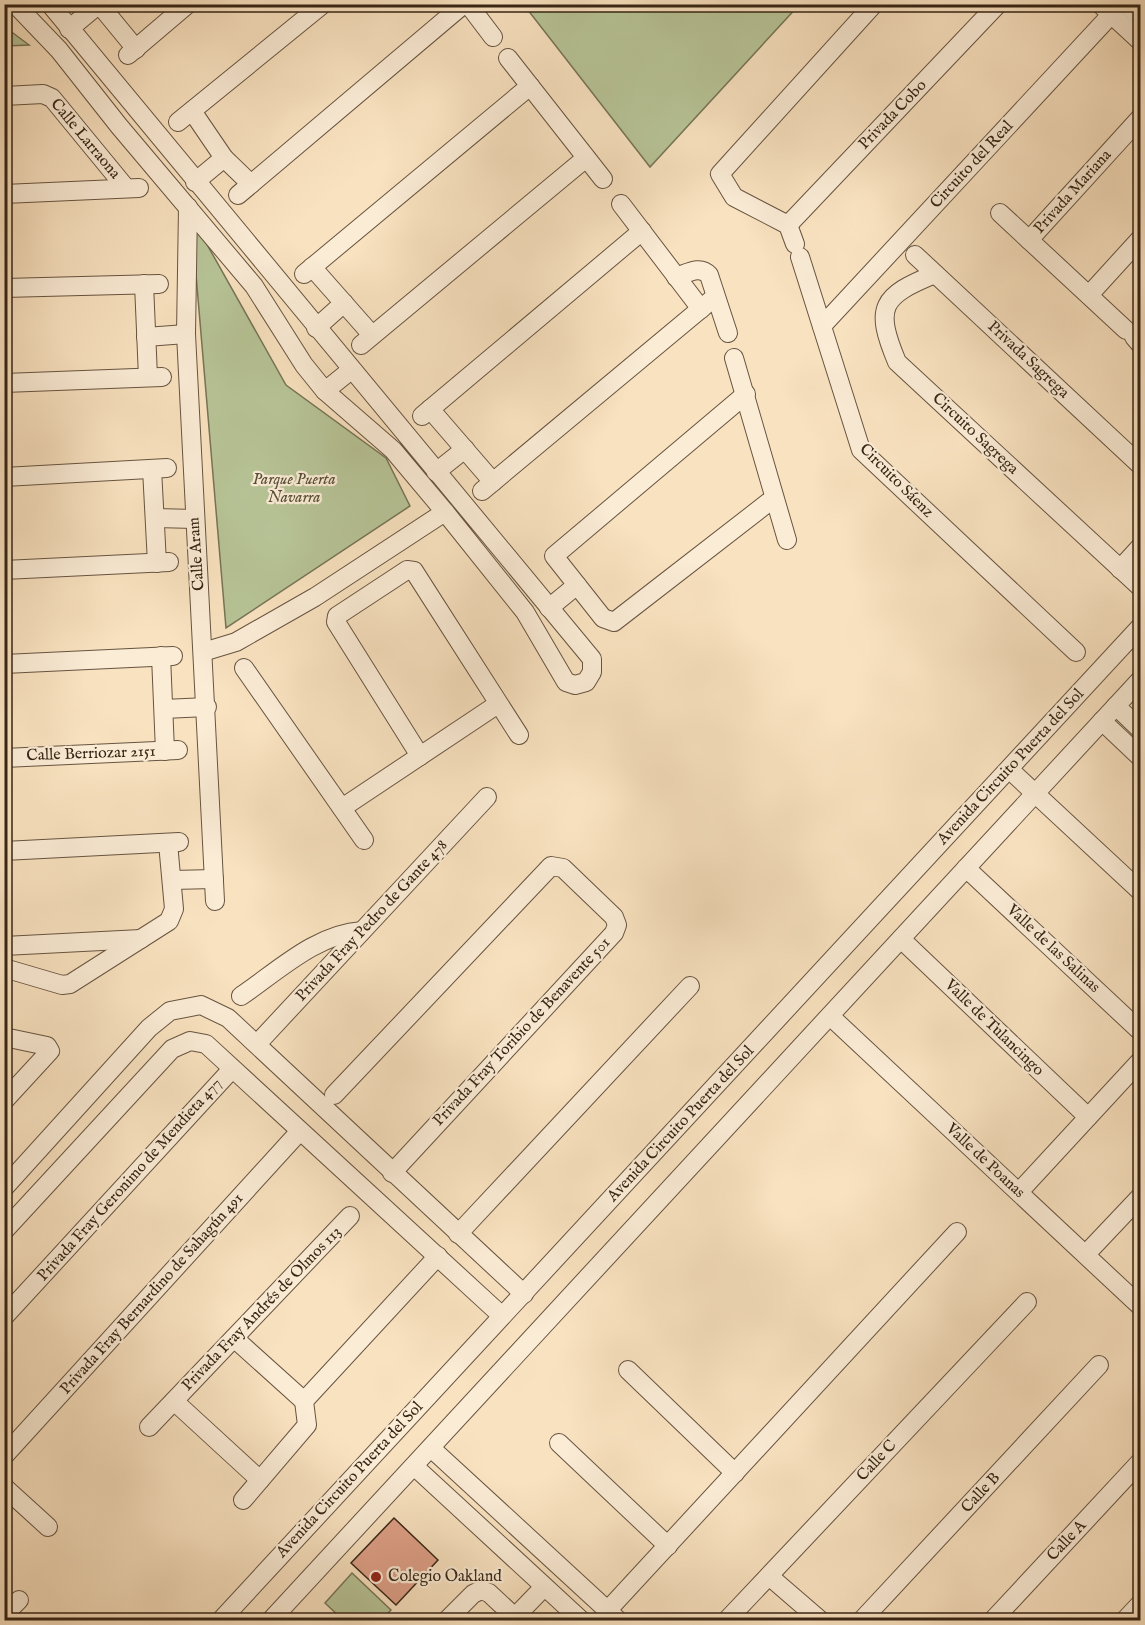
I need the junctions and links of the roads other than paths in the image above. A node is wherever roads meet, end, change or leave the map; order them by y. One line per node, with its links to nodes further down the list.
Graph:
1 (15, 4): 18 (street)
2 (50, 4): 11 (street)
3 (99, 4): 4 (street); 11 (street)
4 (188, 4)
5 (323, 4): 20 (street)
6 (466, 4): 12 (street); 20 (street)
7 (874, 4): 28 (street)
8 (998, 4): 28 (street, Privada Cobo)
9 (1115, 7): 10 (street); 13 (street); 34 (street, Circuito del Real)
10 (1140, 17)
11 (69, 29): 23 (street)
12 (493, 37)
13 (1140, 41)
14 (508, 58): 15 (street)
15 (530, 86): 21 (street); 40 (street)
16 (4, 96): 19 (street, Calle Larraona)
17 (1140, 118): 31 (street, Privada Mariana)
18 (119, 126): 19 (street); 26 (street)
19 (94, 146): 24 (street, Calle Larraona)
20 (224, 158): 23 (street)
21 (586, 158): 22 (street); 40 (street)
22 (603, 179)
23 (195, 182): 43 (street)
24 (4, 194)
25 (621, 204): 29 (street)
26 (188, 207): 45 (street, Calle Aram); 50 (street)
27 (1000, 213): 31 (street, Privada Mariana)
28 (788, 225): 42 (street, Circuito Sáenz)
29 (642, 231): 35 (street); 55 (street)
30 (1140, 239): 37 (street)
31 (1029, 240): 37 (street, Privada Mariana)
32 (915, 255): 33 (street, Privada Sagrega)
33 (935, 274): 39 (street); 56 (street, Privada Sagrega)
34 (869, 276): 39 (street); 42 (street, Circuito del Real)
35 (676, 277): 38 (street); 41 (street)
36 (4, 288): 46 (street)
37 (1089, 295): 47 (street, Privada Mariana)
38 (715, 297): 41 (street); 44 (street)
39 (890, 297): 65 (street, Circuito Sagrega)
40 (344, 303): 43 (street)
41 (701, 309): 55 (street)
42 (822, 326): 74 (street, Circuito Sáenz)
43 (316, 328): 48 (street)
44 (728, 333)
45 (186, 334): 46 (street); 62 (street, Calle Aram)
46 (146, 337): 52 (street)
47 (1134, 337)
48 (331, 345): 50 (street); 51 (street)
49 (734, 358): 54 (street)
50 (304, 365): 53 (street)
51 (351, 370): 53 (street); 57 (street)
52 (4, 383)
53 (325, 391): 60 (street)
54 (746, 394): 59 (street); 68 (street)
55 (465, 449): 57 (street)
56 (1140, 465)
57 (436, 472): 71 (street)
58 (4, 477): 61 (street)
59 (774, 498): 63 (street); 68 (street)
60 (444, 512): 67 (street); 71 (street)
61 (155, 518): 62 (street); 66 (street)
62 (195, 519): 73 (street, Calle Aram)
63 (787, 540)
64 (1140, 547): 65 (street)
65 (1120, 569): 69 (street, Circuito Sagrega)
66 (4, 570)
67 (356, 570): 70 (street); 73 (street)
68 (577, 585): 71 (street)
69 (1140, 587)
70 (371, 593): 78 (street); 85 (street)
71 (549, 608)
72 (1140, 627): 88 (street, Avenida Circuito Puerta del Sol)
73 (203, 652): 80 (street, Calle Aram)
74 (1076, 652)
75 (4, 664): 81 (street)
76 (244, 668): 91 (street)
77 (1140, 680): 79 (street)
78 (498, 704): 84 (street); 85 (street)
79 (1116, 706): 82 (street); 83 (street)
80 (207, 707): 81 (street); 95 (street, Calle Aram)
81 (164, 709): 87 (street, Calle Berriozar 2151)
82 (1102, 721): 86 (street); 89 (street)
83 (1140, 729)
84 (519, 735)
85 (420, 756): 91 (street)
86 (1140, 757)
87 (4, 758)
88 (1010, 770): 89 (street); 127 (street, Avenida Circuito Puerta del Sol)
89 (1035, 793): 94 (street); 97 (street)
90 (487, 797): 99 (street, Privada Fray Pedro de Gante 478)
91 (342, 808): 92 (street)
92 (364, 840)
93 (4, 851): 96 (street)
94 (966, 868): 101 (street); 107 (street, Valle de las Salinas)
95 (214, 879): 96 (street); 98 (street, Calle Aram)
96 (172, 880): 100 (street)
97 (1140, 891)
98 (215, 901)
99 (362, 931): 105 (street); 109 (street, Privada Fray Pedro de Gante 478)
100 (142, 939): 102 (street); 103 (street)
101 (901, 939): 106 (street); 114 (street, Valle de Tulancingo)
102 (4, 946)
103 (4, 968)
104 (690, 986): 124 (street)
105 (241, 996)
106 (830, 1016): 118 (street, Valle de Poanas); 139 (street)
107 (1140, 1031)
108 (4, 1037): 113 (street)
109 (257, 1044): 116 (street); 117 (street)
110 (1140, 1061): 114 (street)
111 (232, 1069): 115 (street); 119 (street); 131 (street, Privada Fray Geronimo de Mendieta 477)
112 (334, 1095): 116 (street, Privada Fray Toribio de Benavente 501)
113 (4, 1101)
114 (1088, 1117): 118 (street)
115 (300, 1131): 126 (street); 140 (street, Privada Fray Bernardino de Sahagún 491)
116 (392, 1173): 124 (street)
117 (9, 1183): 119 (street)
118 (1018, 1192): 125 (street, Valle de Poanas)
119 (37, 1197): 122 (street)
120 (1140, 1197): 125 (street)
121 (350, 1216): 132 (street, Privada Fray Andrés de Olmos 113)
122 (4, 1231)
123 (957, 1232): 143 (street)
124 (458, 1234): 127 (street)
125 (1086, 1254): 129 (street, Valle de Poanas)
126 (438, 1256): 130 (street); 136 (street)
127 (524, 1294): 130 (street, Avenida Circuito Puerta del Sol)
128 (1028, 1302): 151 (street, Calle C)
129 (1140, 1306)
130 (502, 1316): 158 (street, Avenida Circuito Puerta del Sol)
131 (4, 1317)
132 (234, 1338): 135 (street, Privada Fray Andrés de Olmos 113); 136 (street)
133 (1099, 1365): 164 (street, Calle B)
134 (627, 1370): 143 (street)
135 (174, 1401): 137 (street, Privada Fray Andrés de Olmos 113); 144 (street, Privada Fray Andrés de Olmos 113)
136 (304, 1401): 144 (street)
137 (149, 1427)
138 (560, 1443): 149 (street)
139 (431, 1448): 142 (street); 148 (street)
140 (4, 1456)
141 (1140, 1462): 165 (street, Calle A)
142 (414, 1467): 150 (street); 159 (street)
143 (735, 1473): 149 (street)
144 (260, 1480): 146 (street)
145 (4, 1487): 147 (street)
146 (243, 1500)
147 (48, 1527)
148 (532, 1541): 150 (street); 156 (street)
149 (668, 1546): 156 (street)
150 (515, 1560): 152 (street)
151 (769, 1576): 162 (street, Calle C); 163 (street)
152 (544, 1587): 157 (street); 161 (street)
153 (19, 1600): 155 (street)
154 (1140, 1604): 166 (street)
155 (4, 1615)
156 (612, 1616)
157 (517, 1619): 160 (street)
158 (221, 1620)
159 (271, 1620)
160 (447, 1620)
161 (580, 1620)
162 (727, 1620)
163 (820, 1620)
164 (862, 1620)
165 (993, 1620)
166 (1125, 1620)

